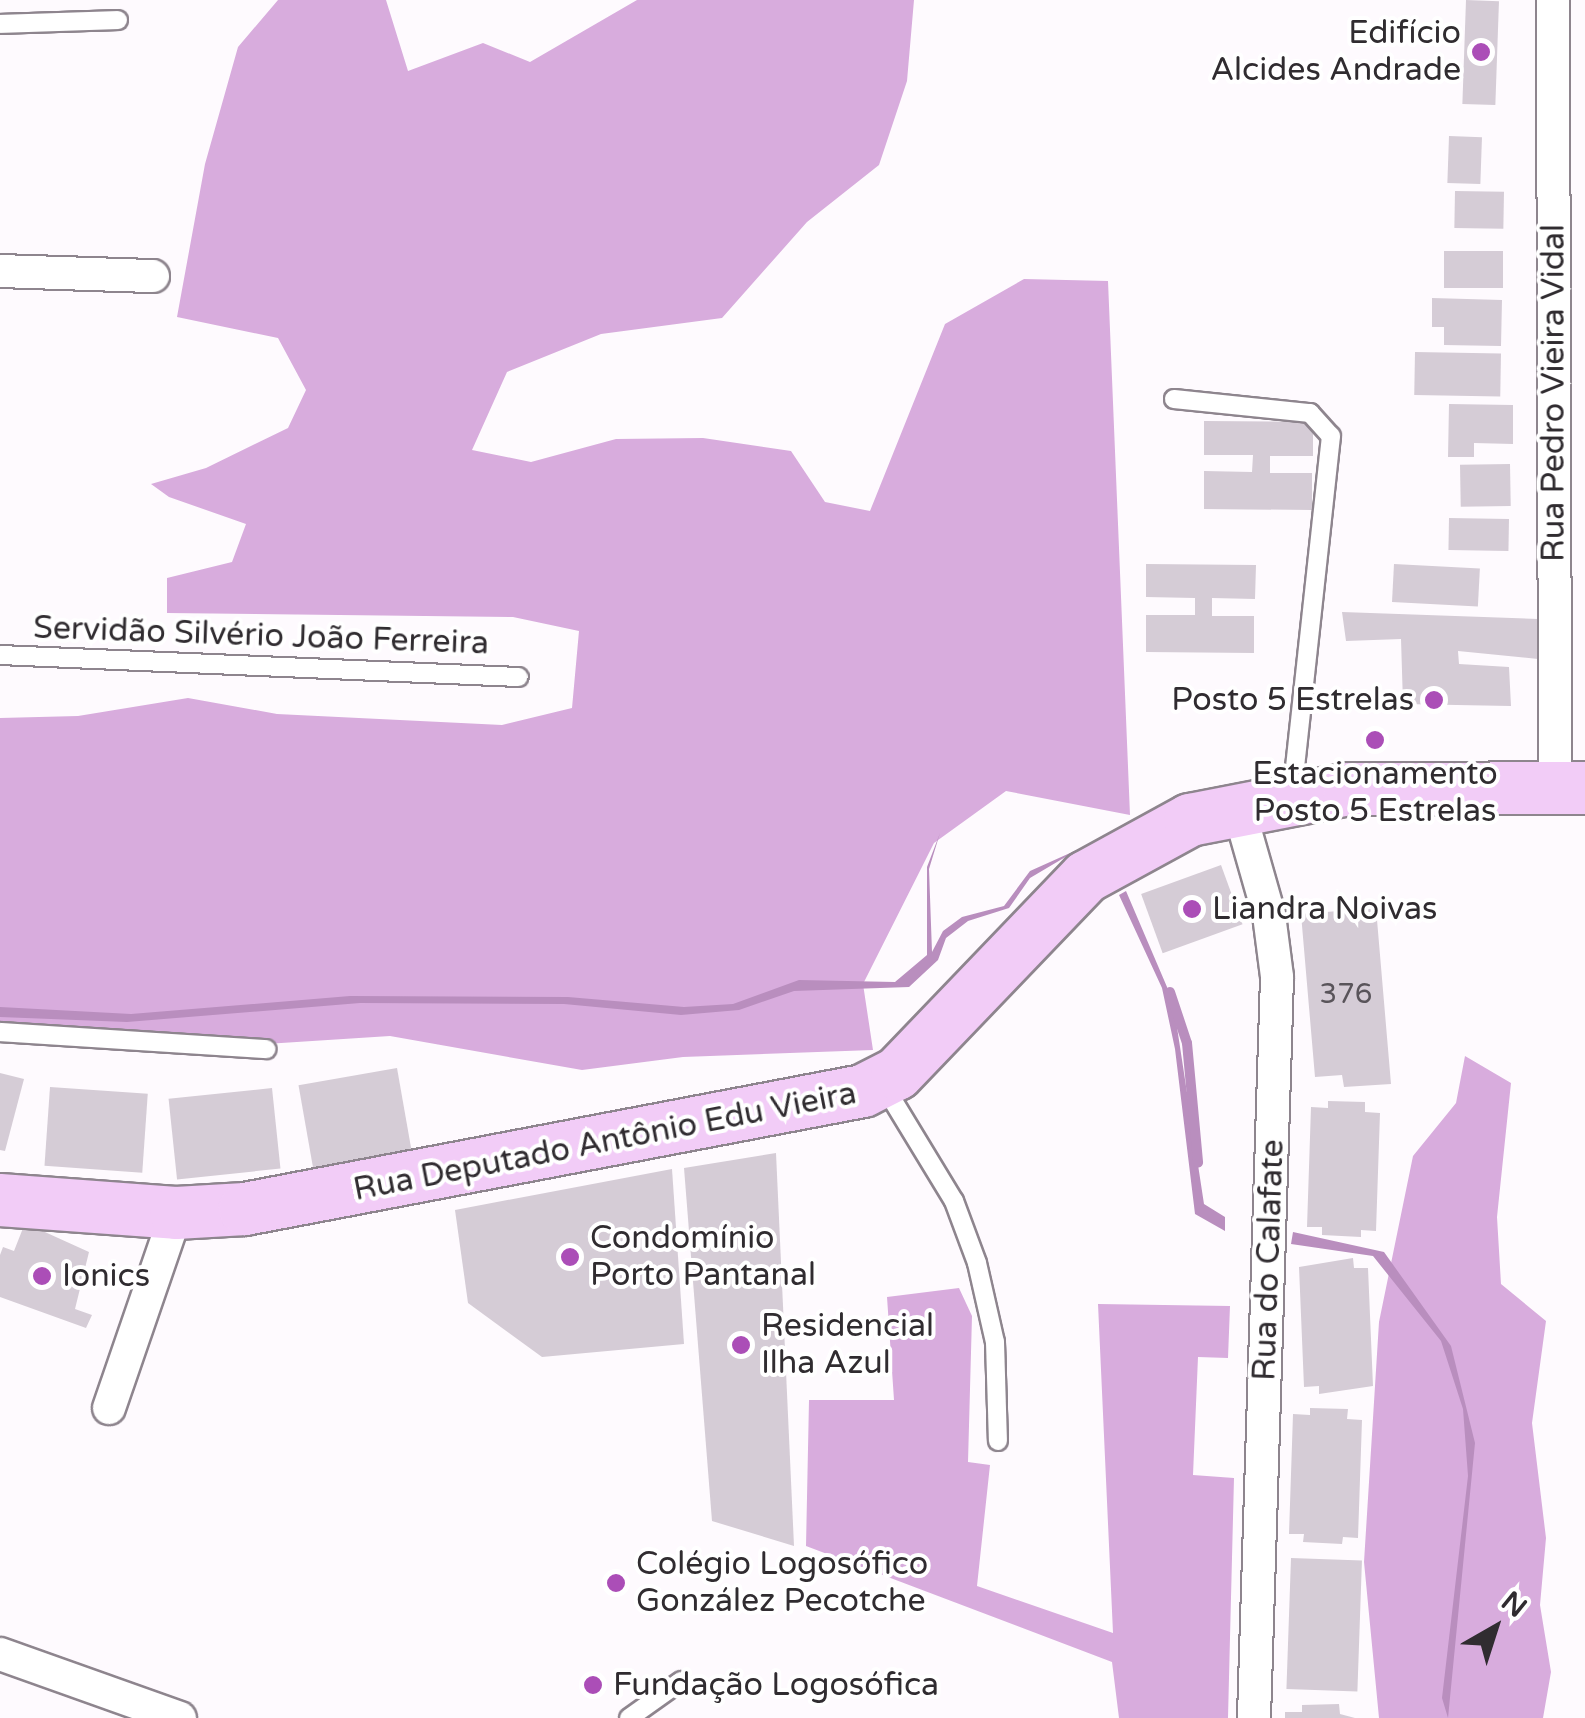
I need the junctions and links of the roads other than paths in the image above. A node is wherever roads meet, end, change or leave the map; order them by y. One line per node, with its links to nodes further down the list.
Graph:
1 (1553, 0): 9 (street, Rua Pedro Vieira Vidal)
2 (118, 20): 3 (lane)
3 (0, 24)
4 (0, 271): 5 (street)
5 (153, 276)
6 (1174, 400): 10 (lane)
7 (0, 655): 8 (lane, Servidão Silvério João Ferreira)
8 (519, 677)
9 (1570, 787): 10 (main road, Rua Deputado Antônio Edu Vieira)
10 (1292, 797): 11 (main road, Rua Deputado Antônio Edu Vieira)
11 (1238, 806): 14 (main road, Rua Deputado Antônio Edu Vieira); 23 (street, Rua do Calafate)
12 (0, 1032): 13 (lane)
13 (266, 1050)
14 (884, 1085): 16 (main road, Rua Deputado Antônio Edu Vieira); 18 (lane)
15 (0, 1200): 16 (main road, Rua Deputado Antônio Edu Vieira)
16 (176, 1213): 17 (street)
17 (109, 1408)
18 (998, 1440)
19 (0, 1654): 21 (street)
20 (681, 1680): 22 (lane)
21 (180, 1718)
22 (628, 1718)
23 (1254, 1718)

